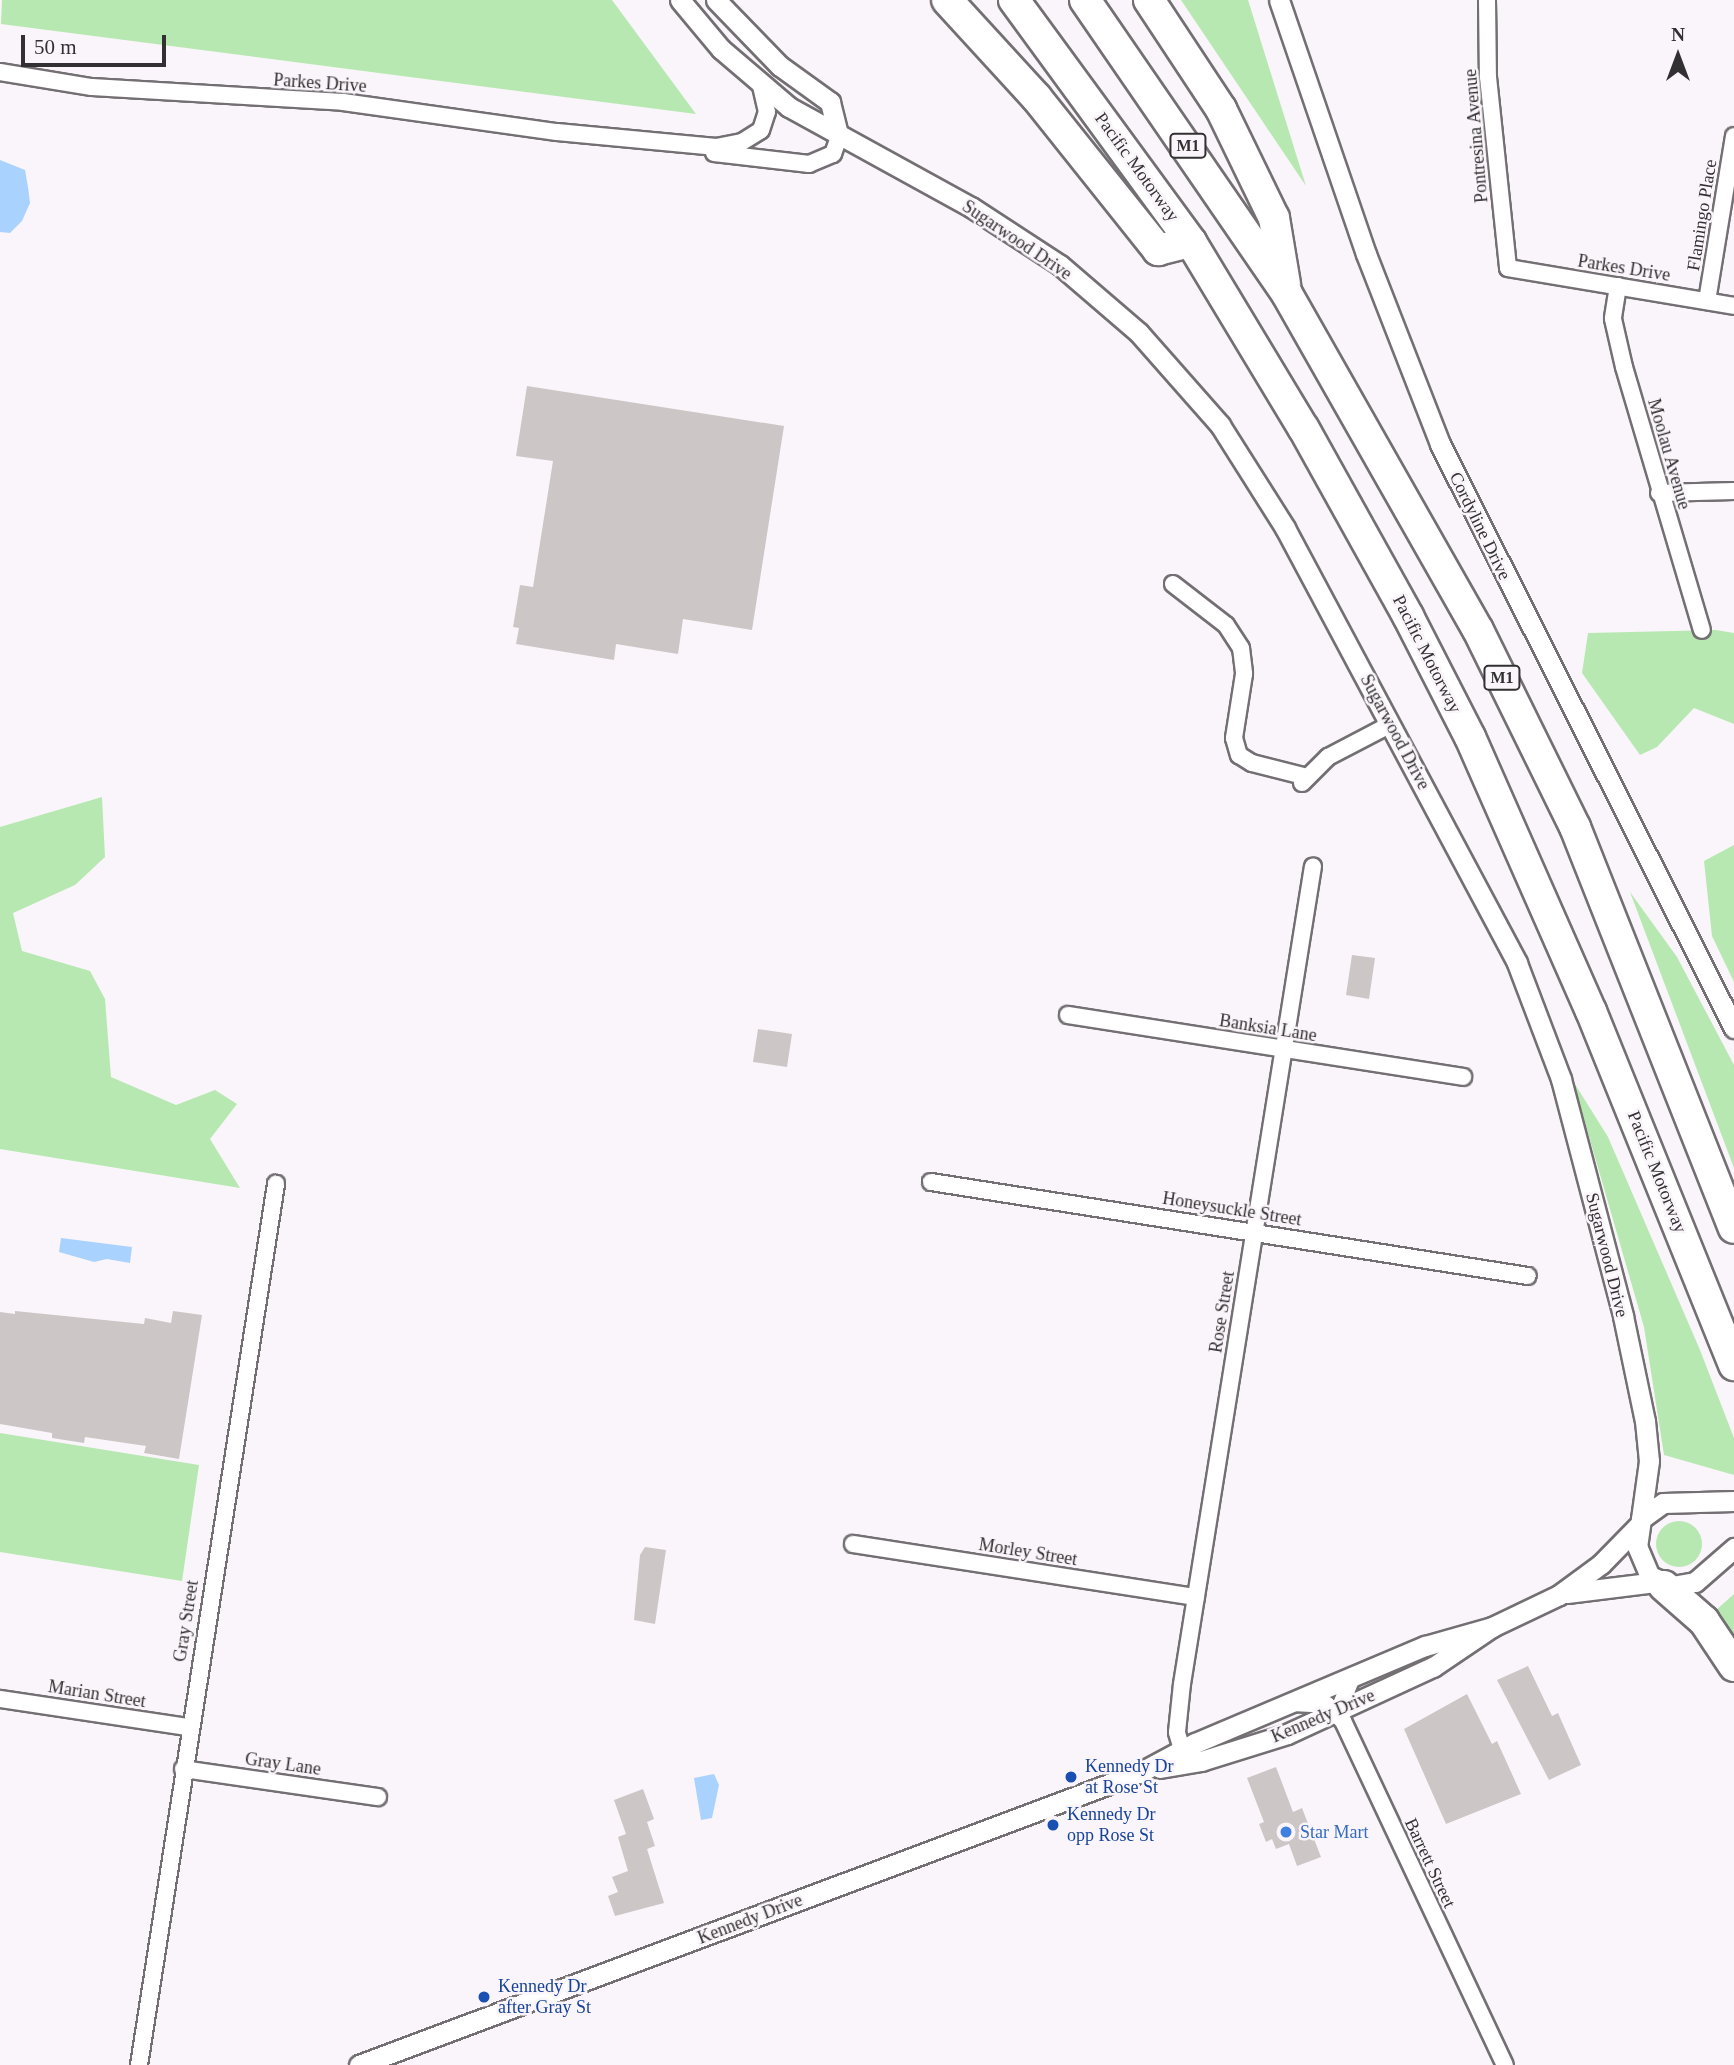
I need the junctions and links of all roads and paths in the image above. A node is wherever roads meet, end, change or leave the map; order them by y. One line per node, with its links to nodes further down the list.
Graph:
1 (680, 0): 10 (street, Sugarwood Drive)
2 (716, 0): 12 (street)
3 (947, 0): 14 (highway)
4 (1014, 0): 14 (highway, Pacific Motorway)
5 (1086, 0): 17 (highway, M1)
6 (1149, 0): 17 (highway)
7 (1279, 0): 27 (street, Cordyline Drive)
8 (1487, 0): 15 (street, Pontresina Avenue)
9 (0, 72): 13 (street, Parkes Drive)
10 (761, 86): 12 (street, Sugarwood Drive); 13 (street, Parkes Drive)
11 (1734, 136): 18 (street, Flamingo Place)
12 (839, 137): 13 (street, Parkes Drive); 24 (street, Sugarwood Drive)
13 (637, 141)
14 (1191, 242): 35 (highway, Pacific Motorway)
15 (1508, 268): 16 (street, Parkes Drive)
16 (1618, 286): 18 (street, Parkes Drive); 21 (street, Moolau Avenue)
17 (1287, 294): 32 (highway, M1)
18 (1707, 301): 19 (street, Parkes Drive)
19 (1734, 306)
20 (1734, 491): 21 (street)
21 (1659, 493): 23 (street, Moolau Avenue)
22 (1173, 584): 24 (street)
23 (1702, 630)
24 (1391, 724): 37 (street, Sugarwood Drive)
25 (1313, 866): 28 (street, Rose Street)
26 (1068, 1015): 28 (street, Banksia Lane)
27 (1734, 1028)
28 (1281, 1049): 29 (street, Banksia Lane); 33 (street, Rose Street)
29 (1463, 1077)
30 (931, 1182): 33 (street, Honeysuckle Street)
31 (276, 1184): 49 (street, Gray Street)
32 (1734, 1228)
33 (1254, 1231): 34 (street, Honeysuckle Street); 42 (street, Rose Street)
34 (1528, 1276)
35 (1734, 1365)
36 (1734, 1501): 37 (street, Kennedy Drive)
37 (1640, 1522): 40 (street, Sugarwood Drive); 41 (street, Kennedy Drive)
38 (853, 1544): 42 (street, Morley Street)
39 (1734, 1548): 40 (street, Kennedy Drive)
40 (1660, 1584): 41 (street, Kennedy Drive); 44 (highway)
41 (1559, 1595): 43 (street, Kennedy Drive)
42 (1196, 1597): 50 (street, Rose Street)
43 (1492, 1627): 45 (street, Kennedy Drive); 48 (street, Kennedy Drive)
44 (1734, 1666)
45 (1352, 1676): 47 (street, Kennedy Drive); 48 (street)
46 (0, 1699): 49 (street, Marian Street)
47 (1287, 1703): 48 (street); 50 (street, Kennedy Drive)
48 (1338, 1712): 50 (street, Kennedy Drive); 55 (street, Barrett Street)
49 (188, 1727): 51 (street, Gray Street)
50 (1184, 1757): 54 (street, Kennedy Drive)
51 (183, 1769): 52 (street, Gray Lane); 53 (street, Gray Street)
52 (378, 1797)
53 (139, 2065)
54 (359, 2065)
55 (1504, 2065)

